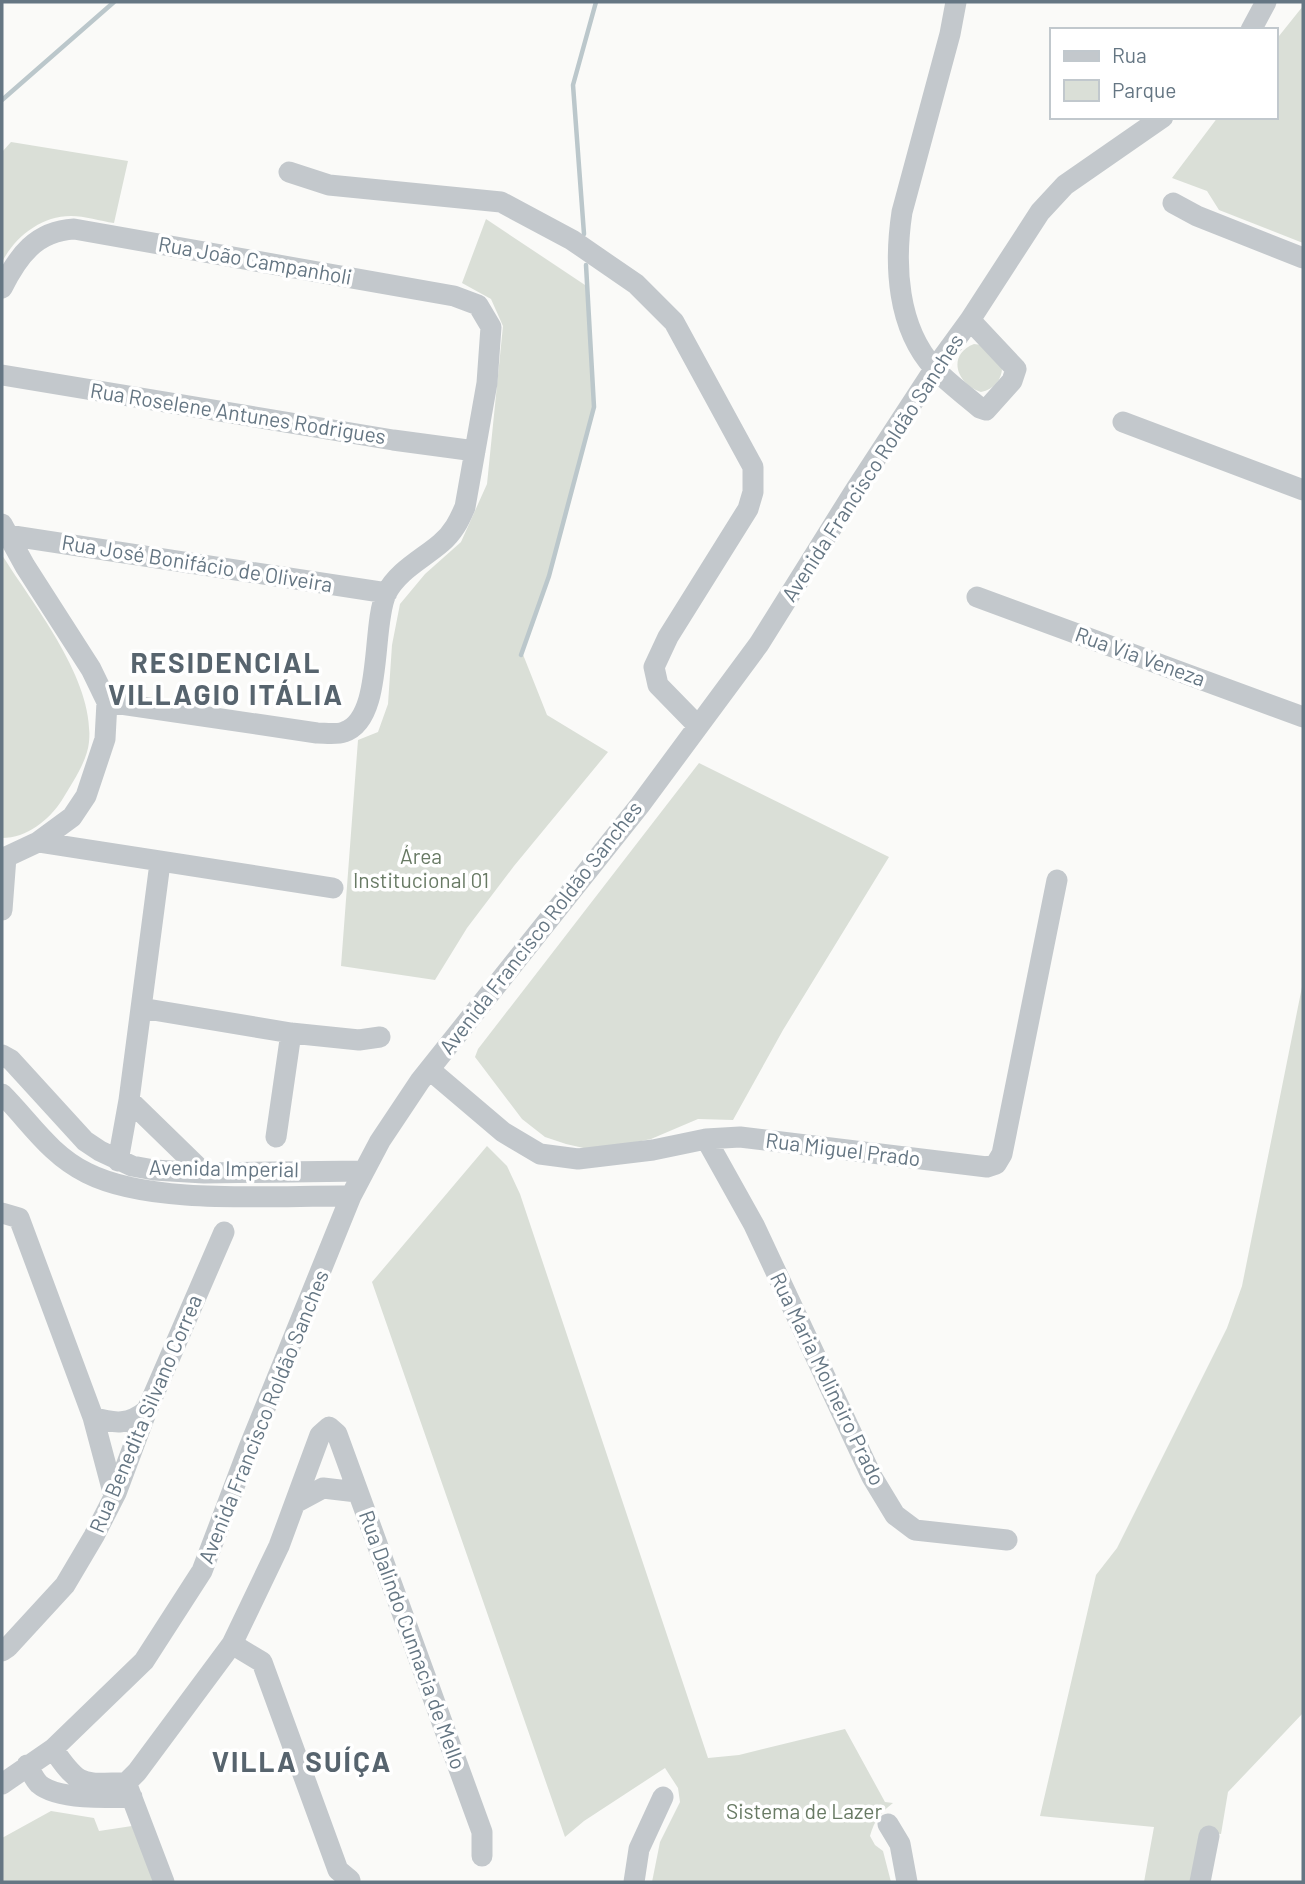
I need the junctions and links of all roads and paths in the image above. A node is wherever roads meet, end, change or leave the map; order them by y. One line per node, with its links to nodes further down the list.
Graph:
1 (956, 2): 10 (street)
2 (1266, 2): 3 (street)
3 (1252, 28)
4 (1160, 119): 9 (street, Avenida Francisco Roldão Sanches)
5 (289, 172): 20 (street)
6 (1173, 203): 7 (street)
7 (1303, 258)
8 (2, 288): 13 (street, Rua João Campanholi)
9 (970, 320): 10 (street, Avenida Francisco Roldão Sanches); 10 (street)
10 (935, 368): 20 (street, Avenida Francisco Roldão Sanches)
11 (2, 375): 13 (street, Rua Roselene Antunes Rodrigues)
12 (1123, 422): 14 (street)
13 (475, 451): 16 (street)
14 (1303, 490)
15 (4, 529): 16 (street, Rua José Bonifácio de Oliveira); 18 (street)
16 (387, 593): 18 (street)
17 (977, 597): 19 (street, Rua Via Veneza)
18 (107, 702): 21 (street)
19 (1303, 717)
20 (698, 726): 33 (street, Avenida Francisco Roldão Sanches)
21 (72, 817): 22 (street); 23 (street)
22 (38, 842): 23 (street); 24 (street)
23 (96, 851): 25 (street)
24 (4, 857): 28 (street)
25 (160, 863): 27 (street); 29 (street)
26 (1057, 880): 37 (street, Rua Miguel Prado)
27 (333, 888)
28 (2, 910)
29 (141, 1007): 30 (street); 35 (street)
30 (291, 1033): 31 (street); 36 (street)
31 (380, 1037)
32 (7, 1058): 34 (street); 38 (street, Avenida Imperial)
33 (430, 1070): 37 (street, Rua Miguel Prado); 40 (street, Avenida Francisco Roldão Sanches)
34 (5, 1097): 42 (street, Avenida Imperial)
35 (129, 1100): 38 (street); 39 (street); 41 (street)
36 (276, 1137)
37 (706, 1139): 50 (street, Rua Maria Molineiro Prado)
38 (85, 1141): 39 (street, Avenida Imperial)
39 (118, 1161): 41 (street, Avenida Imperial)
40 (364, 1171): 41 (street, Avenida Imperial); 42 (street, Avenida Francisco Roldão Sanches)
41 (204, 1173)
42 (351, 1196): 53 (street, Avenida Francisco Roldão Sanches)
43 (10, 1215): 46 (street)
44 (224, 1233): 45 (street, Rua Benedita Silvano Correa)
45 (147, 1410): 46 (street); 48 (street, Rua Benedita Silvano Correa)
46 (93, 1417): 48 (street)
47 (358, 1492): 49 (street); 49 (street, Rua Dalindo Cunnacia de Mello); 60 (street, Rua Dalindo Cunnacia de Mello)
48 (114, 1496): 51 (street, Rua Benedita Silvano Correa)
49 (296, 1502): 52 (street)
50 (1007, 1539)
51 (4, 1642)
52 (232, 1644): 56 (street); 61 (street)
53 (53, 1749): 54 (street, Avenida Francisco Roldão Sanches); 56 (street)
54 (27, 1765): 55 (street, Avenida Francisco Roldão Sanches); 56 (street)
55 (2, 1784)
56 (129, 1790): 62 (street)
57 (663, 1797): 63 (street)
58 (888, 1824): 64 (street)
59 (1209, 1836): 65 (street)
60 (482, 1856)
61 (350, 1880)
62 (164, 1882)
63 (634, 1882)
64 (907, 1882)
65 (1200, 1882)

